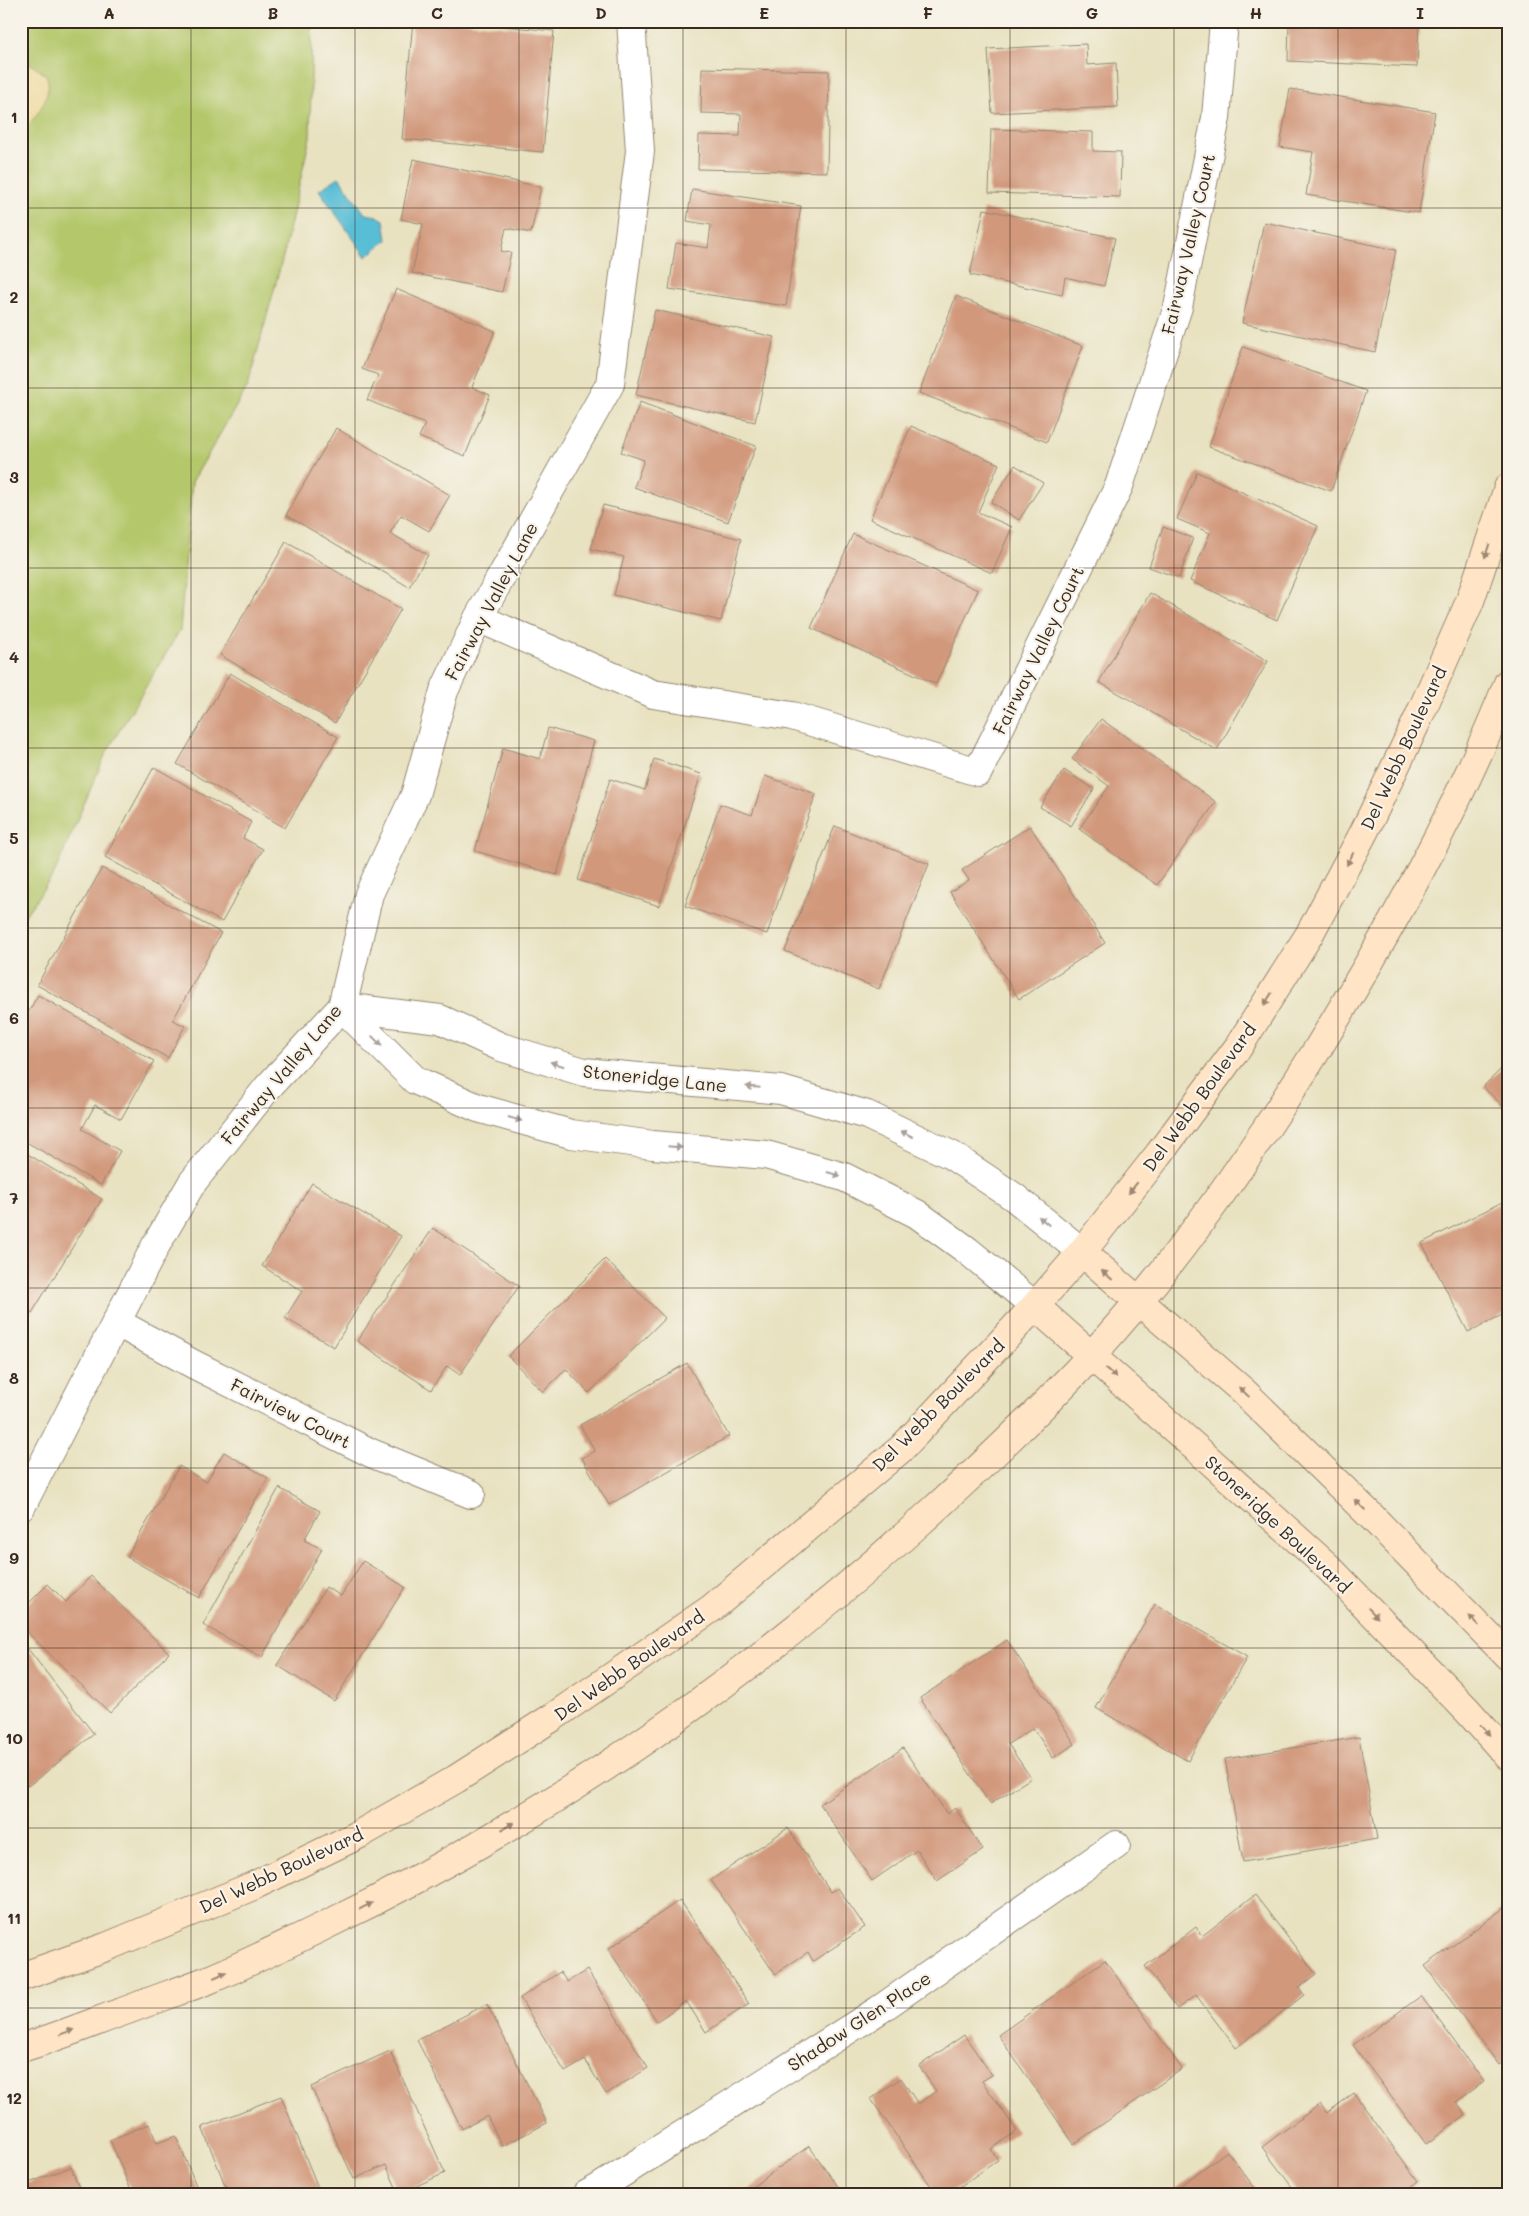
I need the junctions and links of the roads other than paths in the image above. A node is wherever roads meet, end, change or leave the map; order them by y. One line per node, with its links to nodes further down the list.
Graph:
1 (631, 21): 4 (street, Fairway Valley Lane)
2 (1224, 21): 4 (street, Fairway Valley Court)
3 (1508, 488): 7 (street, Del Webb Boulevard, one-way to 7)
4 (478, 618): 6 (street, Fairway Valley Lane)
5 (1508, 683): 8 (street)
6 (342, 1006): 7 (street, Stoneridge Lane, one-way to 6); 9 (street, one-way to 9); 10 (street, Fairway Valley Lane)
7 (1082, 1252): 8 (street, one-way to 7); 9 (street, Del Webb Boulevard)
8 (1138, 1302): 11 (street); 14 (street, one-way to 8)
9 (1035, 1306): 11 (street, Stoneridge Boulevard); 17 (street, Del Webb Boulevard)
10 (116, 1322): 12 (street, Fairview Court); 13 (street, Fairway Valley Lane)
11 (1091, 1356): 15 (street, Stoneridge Boulevard, one-way to 15); 18 (street, one-way to 11)
12 (471, 1494)
13 (21, 1507)
14 (1508, 1656)
15 (1508, 1756)
16 (1116, 1844): 19 (street, Shadow Glen Place)
17 (21, 1977)
18 (21, 2048)
19 (595, 2193)

